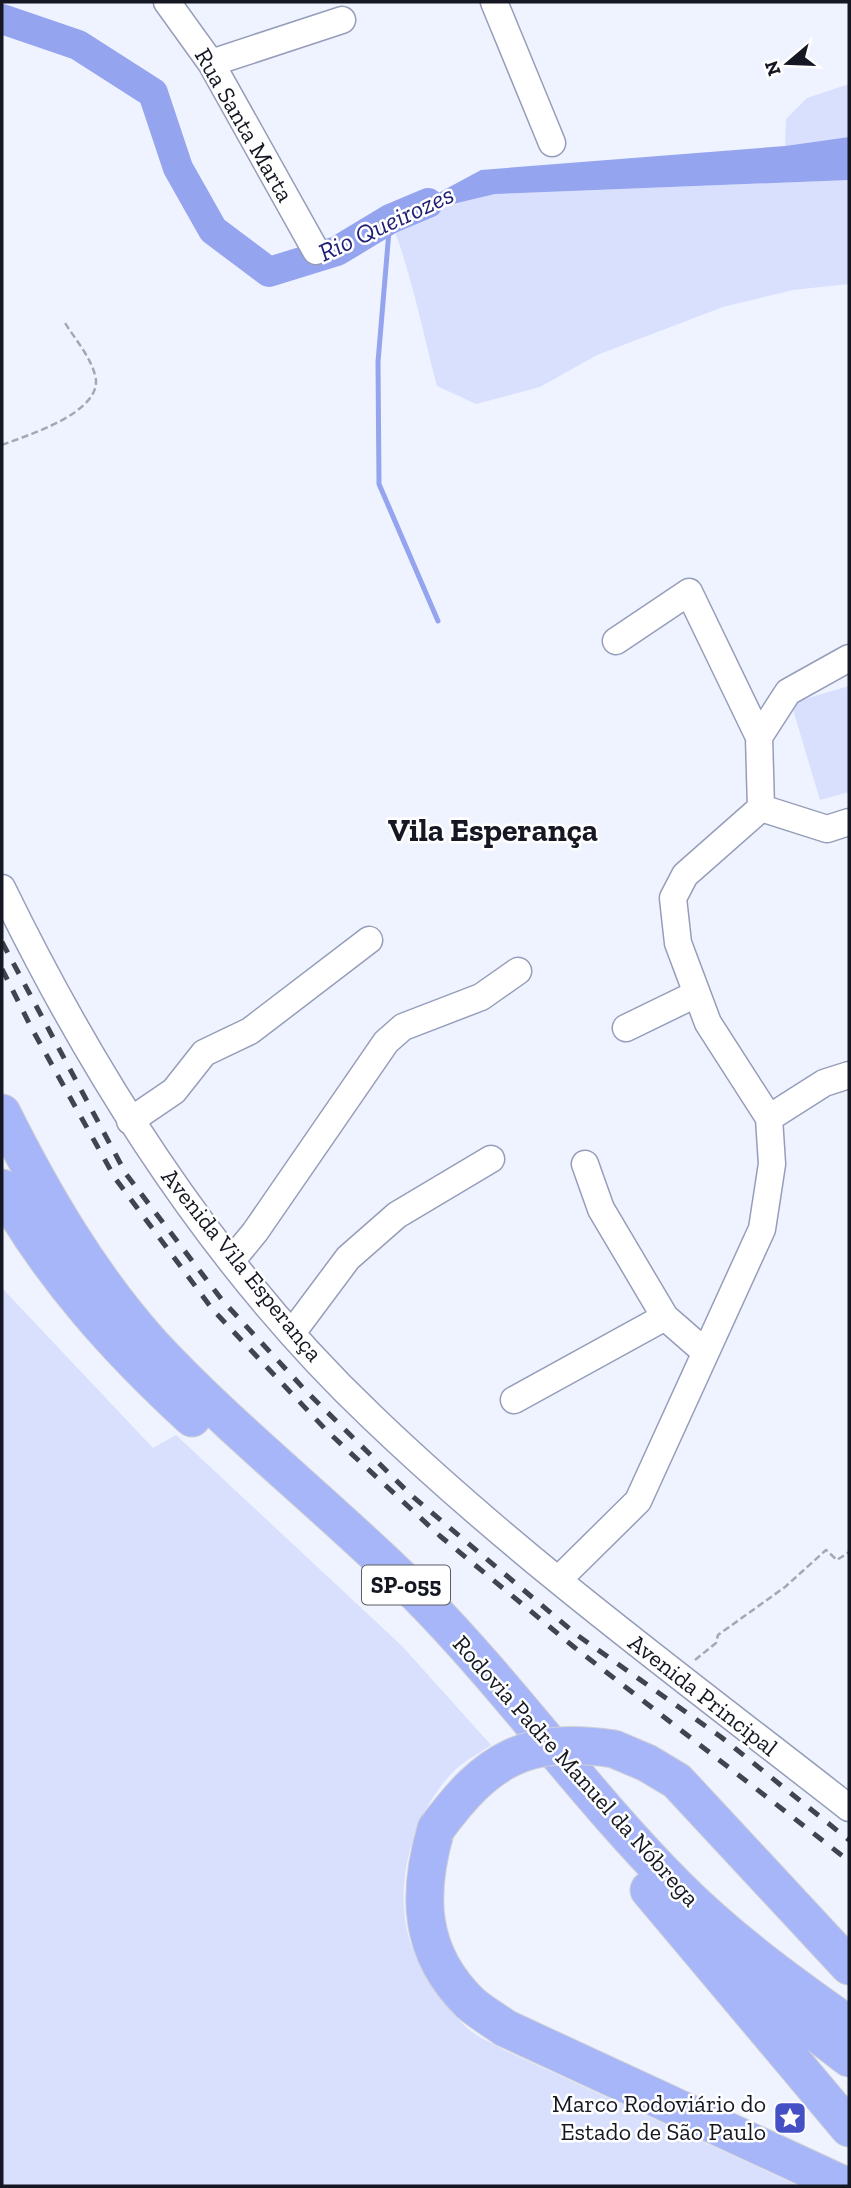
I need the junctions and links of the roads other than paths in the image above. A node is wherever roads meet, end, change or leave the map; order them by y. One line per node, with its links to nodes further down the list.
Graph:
1 (167, 2): 4 (street, Rua Santa Marta)
2 (494, 2): 5 (street)
3 (342, 20): 4 (street)
4 (211, 63): 6 (street, Rua Santa Marta)
5 (552, 143)
6 (316, 251)
7 (616, 641): 9 (street)
8 (849, 658): 9 (street)
9 (759, 737): 10 (street)
10 (761, 808): 11 (street); 15 (street)
11 (849, 822)
12 (2, 888): 20 (street, Avenida Vila Esperança)
13 (369, 940): 20 (street)
14 (518, 971): 24 (street)
15 (696, 994): 16 (street); 19 (street)
16 (626, 1028)
17 (849, 1075): 19 (street)
18 (2, 1113): 33 (highway, Rodovia Padre Manuel da Nóbrega / SP-055)
19 (769, 1118): 27 (street)
20 (130, 1121): 24 (street, Avenida Vila Esperança)
21 (491, 1159): 26 (street)
22 (585, 1164): 25 (street)
23 (2, 1188): 31 (highway, SP-055)
24 (232, 1260): 26 (street, Avenida Vila Esperança)
25 (665, 1317): 27 (street); 28 (street)
26 (292, 1333): 29 (street, Avenida Vila Esperança)
27 (704, 1351): 29 (street)
28 (514, 1400)
29 (558, 1580): 30 (street, Avenida Principal)
30 (849, 1808)
31 (649, 1891): 34 (highway, SP-055); 35 (highway)
32 (849, 1966): 36 (highway, bridge)
33 (849, 2025)
34 (849, 2058)
35 (849, 2128)
36 (846, 2186)

